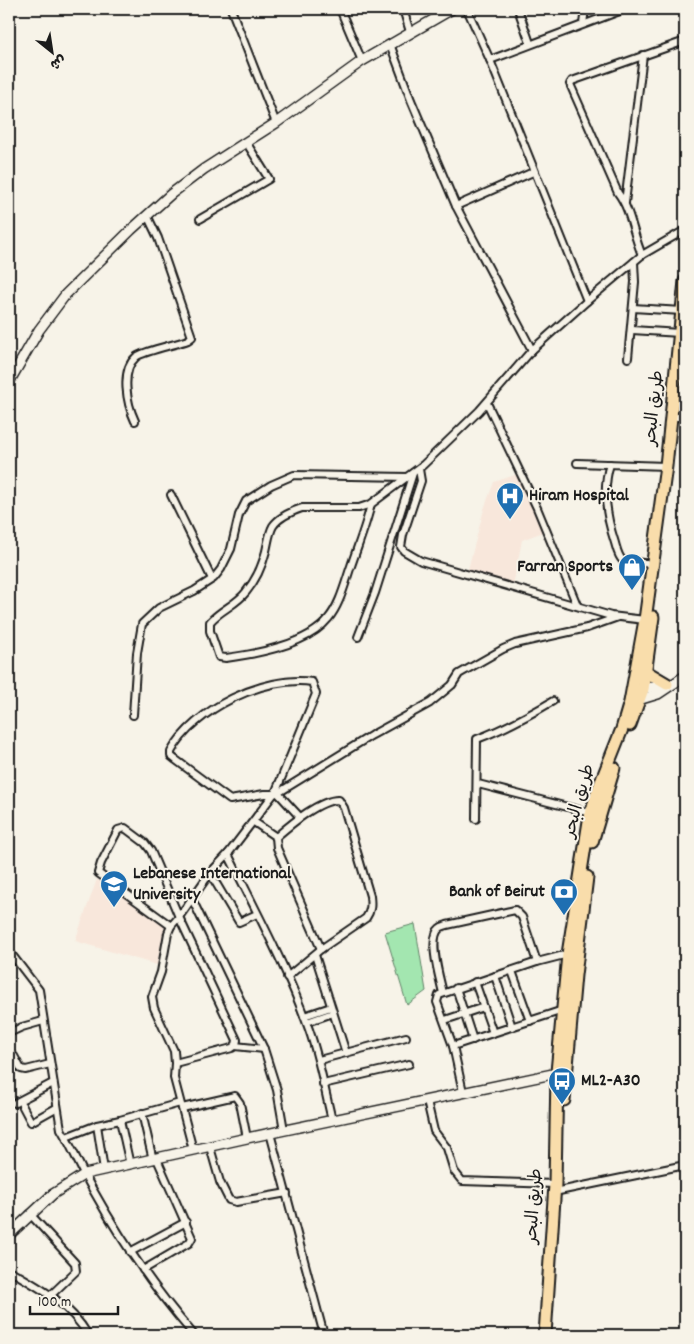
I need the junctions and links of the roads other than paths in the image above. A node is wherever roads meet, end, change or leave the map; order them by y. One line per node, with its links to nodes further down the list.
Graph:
1 (230, 9): 17 (street)
2 (340, 9): 16 (street)
3 (403, 9): 10 (street)
4 (452, 9): 10 (main road)
5 (467, 9): 15 (street)
6 (518, 9): 12 (street)
7 (585, 9): 9 (street)
8 (624, 9): 9 (street)
9 (583, 24): 12 (street)
10 (410, 32): 13 (main road)
11 (685, 41): 14 (street)
12 (530, 43): 15 (street)
13 (390, 44): 16 (main road); 21 (street)
14 (643, 55): 20 (street); 20 (street)
15 (490, 60): 19 (street)
16 (362, 61): 17 (main road)
17 (276, 123): 18 (main road)
18 (246, 142): 22 (main road); 23 (street)
19 (534, 172): 21 (street); 28 (street)
20 (626, 203): 25 (street)
21 (456, 206): 33 (street)
22 (147, 216): 35 (main road); 38 (street)
23 (200, 219)
24 (685, 230): 25 (street)
25 (642, 255): 26 (street)
26 (634, 262): 28 (street); 29 (street)
27 (685, 282): 30 (highway, طريق البحر)
28 (587, 301): 33 (street)
29 (633, 308): 30 (street); 31 (street)
30 (682, 311): 32 (highway, طريق البحر)
31 (632, 330): 32 (street); 34 (street)
32 (682, 336): 37 (highway, طريق البحر); 41 (highway, طريق البحر)
33 (532, 350): 36 (street)
34 (628, 358)
35 (9, 382)
36 (487, 403): 42 (street); 47 (street)
37 (681, 417): 51 (highway, طريق البحر)
38 (134, 421)
39 (577, 463): 40 (street)
40 (610, 464): 41 (street); 45 (street)
41 (666, 466): 45 (highway, طريق البحر)
42 (413, 473): 44 (street); 46 (street); 47 (street); 50 (street)
43 (172, 495): 46 (street)
44 (371, 504): 44 (street)
45 (653, 564): 49 (highway, طريق البحر)
46 (212, 579): 56 (street)
47 (577, 605): 48 (street)
48 (618, 617): 49 (street); 58 (street)
49 (646, 620): 54 (highway, طريق البحر)
50 (358, 637)
51 (646, 671): 53 (highway); 54 (highway, طريق البحر)
52 (685, 676): 53 (main road)
53 (669, 684): 54 (main road)
54 (637, 695): 59 (highway, طريق البحر); 103 (highway, طريق البحر)
55 (553, 700): 57 (street)
56 (133, 714)
57 (478, 784): 59 (street); 61 (street)
58 (276, 793): 58 (street); 60 (street); 62 (street)
59 (591, 813): 72 (highway, طريق البحر)
60 (299, 816): 63 (street); 70 (street)
61 (476, 819)
62 (254, 822): 63 (street); 64 (street)
63 (276, 837): 70 (street)
64 (228, 854): 65 (street); 67 (street)
65 (210, 873): 66 (street); 67 (street)
66 (192, 899): 68 (street); 96 (street)
67 (257, 914): 77 (street)
68 (179, 917): 69 (street); 69 (street); 94 (street)
69 (171, 926): 100 (street)
70 (321, 949): 73 (street)
71 (9, 951): 87 (street)
72 (568, 954): 74 (street); 83 (highway, طريق البحر)
73 (315, 955): 77 (street); 82 (street)
74 (537, 962): 75 (street); 80 (street)
75 (512, 971): 76 (street); 88 (street)
76 (495, 976): 78 (street); 89 (street)
77 (287, 978): 85 (street)
78 (474, 982): 79 (street); 81 (street)
79 (456, 988): 80 (street); 84 (street)
80 (443, 993): 86 (street)
81 (484, 1007): 84 (street); 91 (street)
82 (332, 1010): 85 (street); 97 (street)
83 (563, 1010): 88 (street); 103 (highway, طريق البحر)
84 (464, 1013): 86 (street); 93 (street)
85 (306, 1019): 99 (street)
86 (445, 1020): 95 (street)
87 (43, 1021): 90 (street); 101 (street)
88 (530, 1021): 89 (street)
89 (512, 1027): 91 (street)
90 (9, 1033)
91 (493, 1033): 93 (street)
92 (406, 1037): 97 (street)
93 (473, 1040): 95 (street)
94 (235, 1046): 96 (street); 100 (street)
95 (453, 1046): 106 (street)
96 (264, 1049): 116 (street)
97 (346, 1052): 99 (street)
98 (14, 1056): 101 (street)
99 (319, 1060): 105 (street)
100 (175, 1062): 110 (street)
101 (50, 1064): 104 (street)
102 (409, 1064): 105 (street)
103 (562, 1072): 106 (main road); 127 (highway, طريق البحر)
104 (53, 1083): 108 (street); 111 (street)
105 (323, 1084): 114 (street)
106 (463, 1092): 107 (main road)
107 (427, 1101): 114 (main road); 127 (street)
108 (15, 1104)
109 (22, 1105): 111 (street)
110 (181, 1106): 112 (street); 119 (street); 121 (street)
111 (56, 1108): 118 (street)
112 (142, 1113): 113 (street); 122 (street)
113 (120, 1120): 115 (street); 123 (street)
114 (332, 1120): 116 (main road)
115 (97, 1125): 118 (street); 125 (street)
116 (284, 1130): 117 (main road)
117 (270, 1133): 119 (main road); 128 (street)
118 (66, 1137): 126 (street)
119 (247, 1138): 120 (main road)
120 (210, 1147): 121 (main road); 128 (street)
121 (193, 1150): 122 (main road)
122 (155, 1160): 123 (main road); 130 (street)
123 (130, 1165): 125 (main road)
124 (685, 1165): 127 (street)
125 (104, 1170): 126 (main road)
126 (84, 1174): 129 (main road); 132 (street)
127 (557, 1187): 139 (highway, طريق البحر); 140 (highway, طريق البحر)
128 (286, 1193): 138 (street)
129 (30, 1214): 131 (main road); 135 (street)
130 (186, 1222): 132 (street); 134 (street)
131 (9, 1235)
132 (130, 1252): 134 (street)
133 (9, 1270): 135 (street)
134 (143, 1270): 137 (street)
135 (51, 1295): 136 (street)
136 (88, 1335)
137 (194, 1335)
138 (324, 1335)
139 (545, 1335)
140 (552, 1335)

